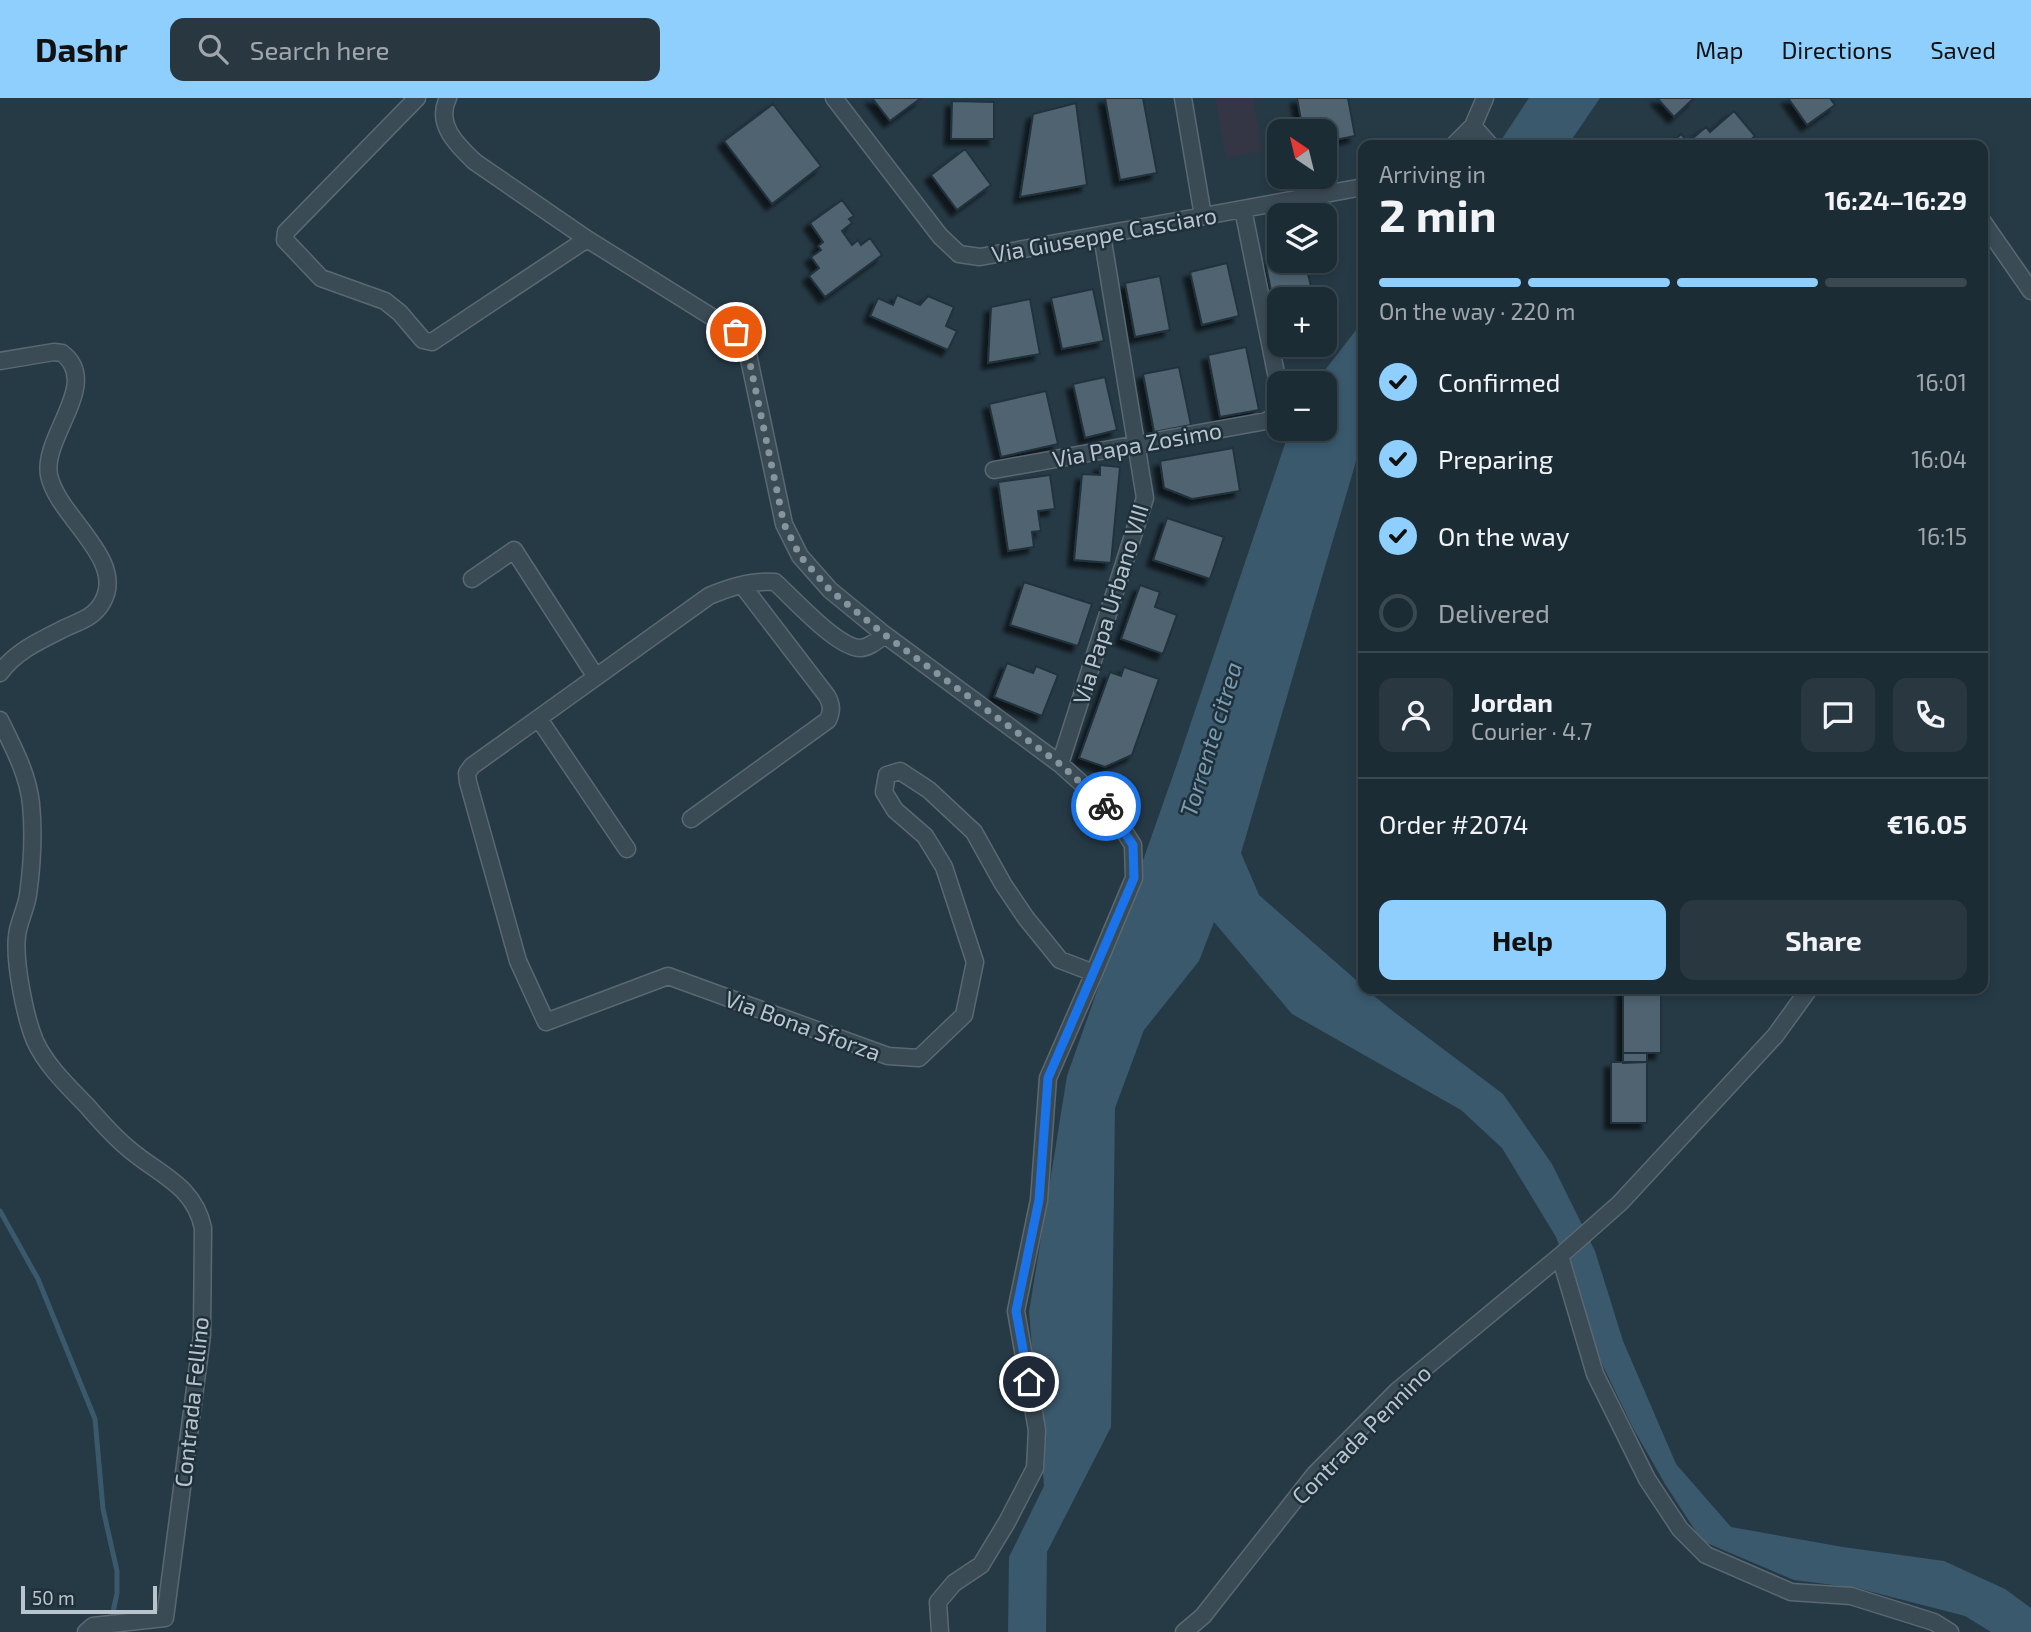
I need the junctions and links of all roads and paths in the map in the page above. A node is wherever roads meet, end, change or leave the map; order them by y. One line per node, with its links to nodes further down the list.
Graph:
1 (417, 98): 14 (street)
2 (449, 98): 14 (street)
3 (834, 98): 13 (street, Via Giuseppe Casciaro)
4 (1183, 98): 11 (street)
5 (1485, 98): 6 (street)
6 (1473, 126): 7 (street); 8 (street)
7 (1459, 140)
8 (1486, 140)
9 (1358, 188): 10 (street, Via Giuseppe Casciaro)
10 (1243, 209): 11 (street, Via Giuseppe Casciaro); 17 (street)
11 (1203, 216): 13 (street, Via Giuseppe Casciaro)
12 (1988, 229): 15 (street)
13 (1102, 235): 19 (street, Via Papa Urbano VIII)
14 (587, 239): 23 (street)
15 (2031, 292)
16 (0, 361): 24 (street)
17 (1276, 371)
18 (1267, 420): 19 (street, Via Papa Zosimo)
19 (1138, 444): 20 (street, Via Papa Zosimo); 28 (street, Via Papa Urbano VIII)
20 (993, 470)
21 (472, 579): 25 (street)
22 (742, 585): 23 (street); 25 (street); 29 (street)
23 (885, 635): 28 (street)
24 (0, 673)
25 (596, 677): 26 (street)
26 (539, 719): 30 (street); 31 (street, Via Bona Sforza)
27 (0, 720): 34 (street, Contrada Fellino)
28 (1060, 764): 31 (street)
29 (691, 819)
30 (627, 849)
31 (1094, 973): 36 (street)
32 (1805, 994): 33 (street, Contrada Pennino)
33 (1560, 1256): 37 (street, Contrada Pennino); 38 (street)
34 (165, 1625): 35 (street, Contrada Fellino)
35 (90, 1629)
36 (940, 1632)
37 (1184, 1632)
38 (1950, 1632)

